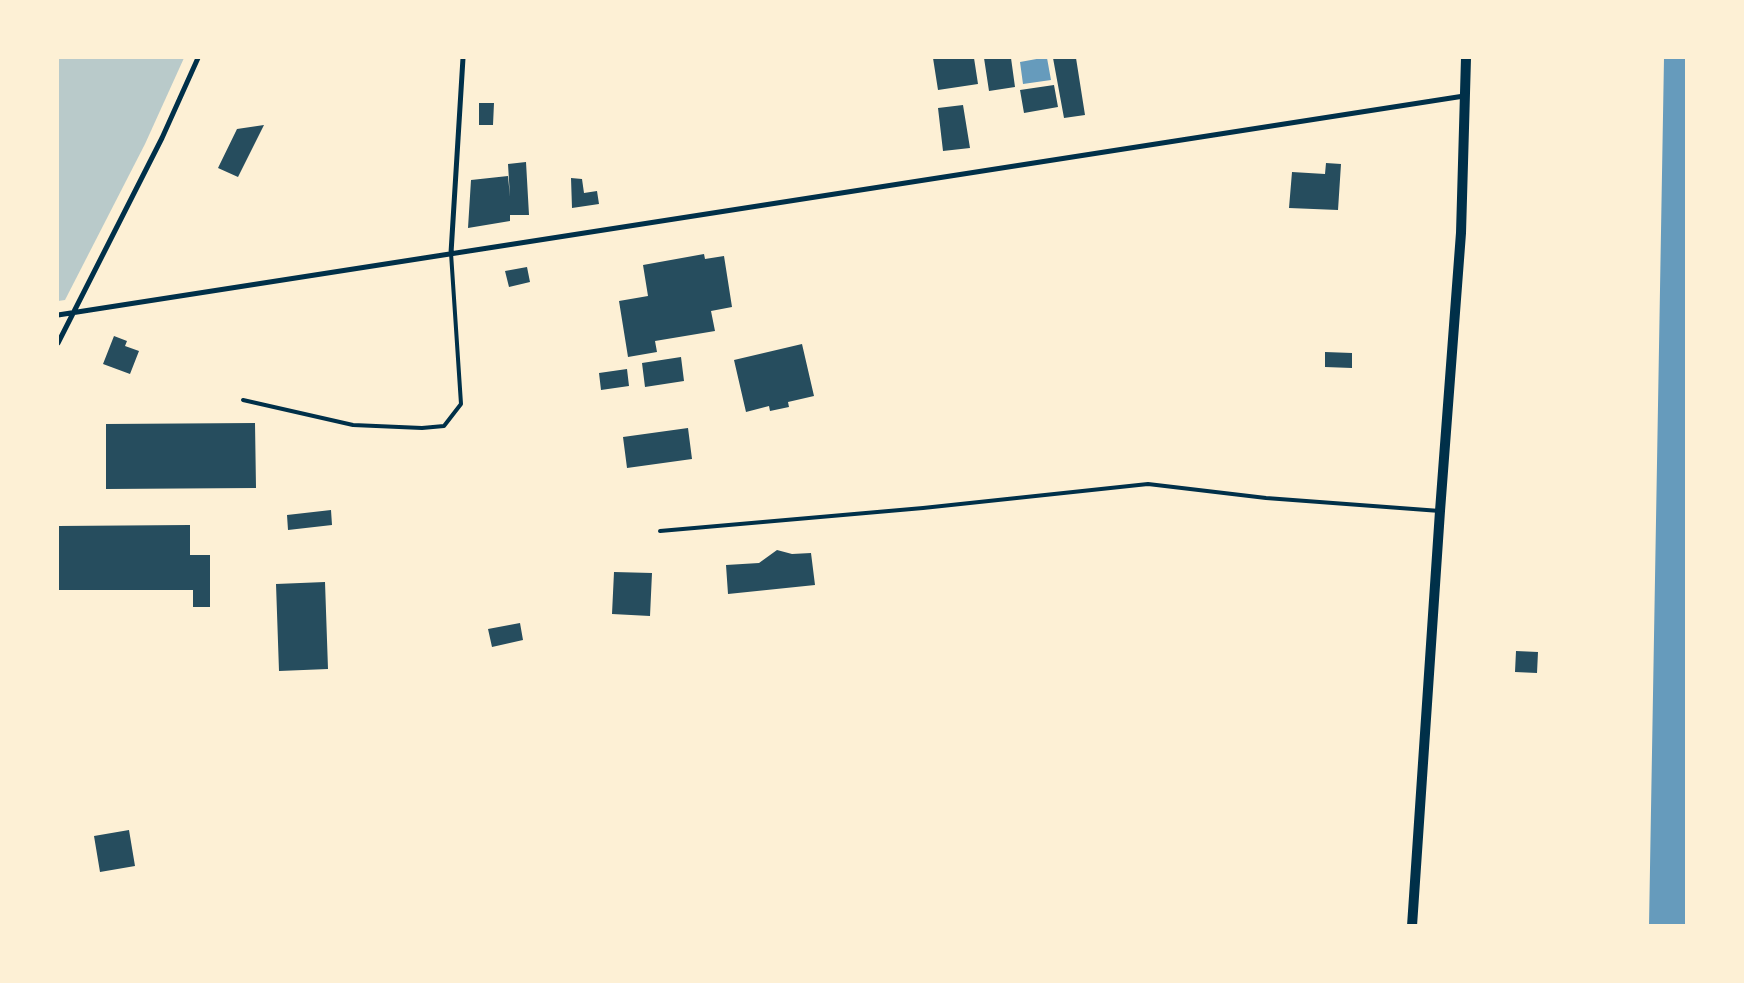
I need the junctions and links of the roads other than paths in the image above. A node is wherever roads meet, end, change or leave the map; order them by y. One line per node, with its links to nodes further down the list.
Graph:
1 (198, 58): 6 (street)
2 (463, 58): 5 (street)
3 (1466, 58): 4 (main road)
4 (1465, 96): 5 (street); 10 (main road)
5 (451, 253): 6 (street); 9 (lane)
6 (72, 313): 7 (street); 8 (street)
7 (58, 316)
8 (58, 343)
9 (243, 400)
10 (1440, 511): 11 (lane); 12 (main road)
11 (660, 531)
12 (1412, 926)

